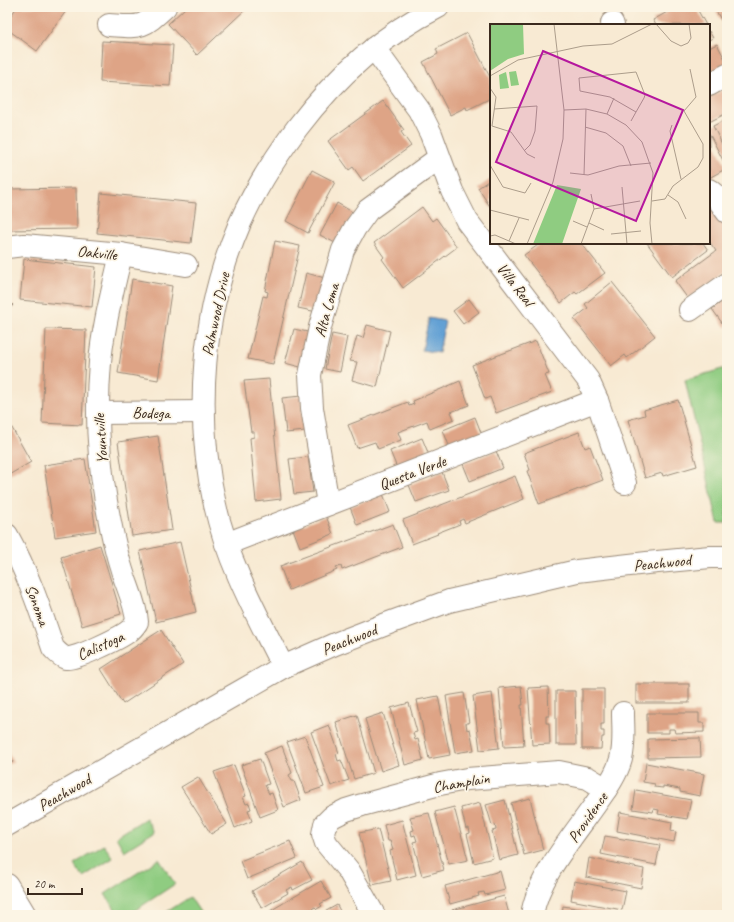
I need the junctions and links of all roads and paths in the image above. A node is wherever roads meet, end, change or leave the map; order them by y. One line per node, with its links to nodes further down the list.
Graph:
1 (165, 7): 3 (street)
2 (438, 7): 4 (street, Palmwood Drive)
3 (109, 25)
4 (374, 48): 7 (street, Villa Real); 17 (street, Palmwood Drive)
5 (727, 75): 6 (street)
6 (710, 84)
7 (439, 158): 15 (street, Villa Real); 19 (street, Alta Loma)
8 (710, 191): 9 (street)
9 (727, 212)
10 (7, 247): 11 (street, Oakville)
11 (121, 254): 12 (street, Oakville); 16 (street, Yountville)
12 (186, 265)
13 (727, 284): 14 (street)
14 (690, 310)
15 (597, 400): 18 (street, Villa Real); 19 (street, Questa Verde)
16 (98, 412): 17 (street, Bodega); 23 (street, Yountville)
17 (203, 412): 21 (street, Palmwood Drive)
18 (625, 483)
19 (328, 504): 21 (street, Questa Verde)
20 (7, 535): 24 (street, Sonoma)
21 (226, 544): 25 (street, Palmwood Drive)
22 (727, 557): 25 (street, Peachwood)
23 (137, 622): 24 (street, Calistoga)
24 (58, 654)
25 (283, 667): 28 (street, Peachwood)
26 (623, 712): 27 (street, Providence)
27 (606, 789): 31 (street, Champlain); 32 (street, Providence)
28 (7, 825)
29 (7, 884): 30 (street)
30 (25, 915)
31 (374, 915)
32 (532, 915)

